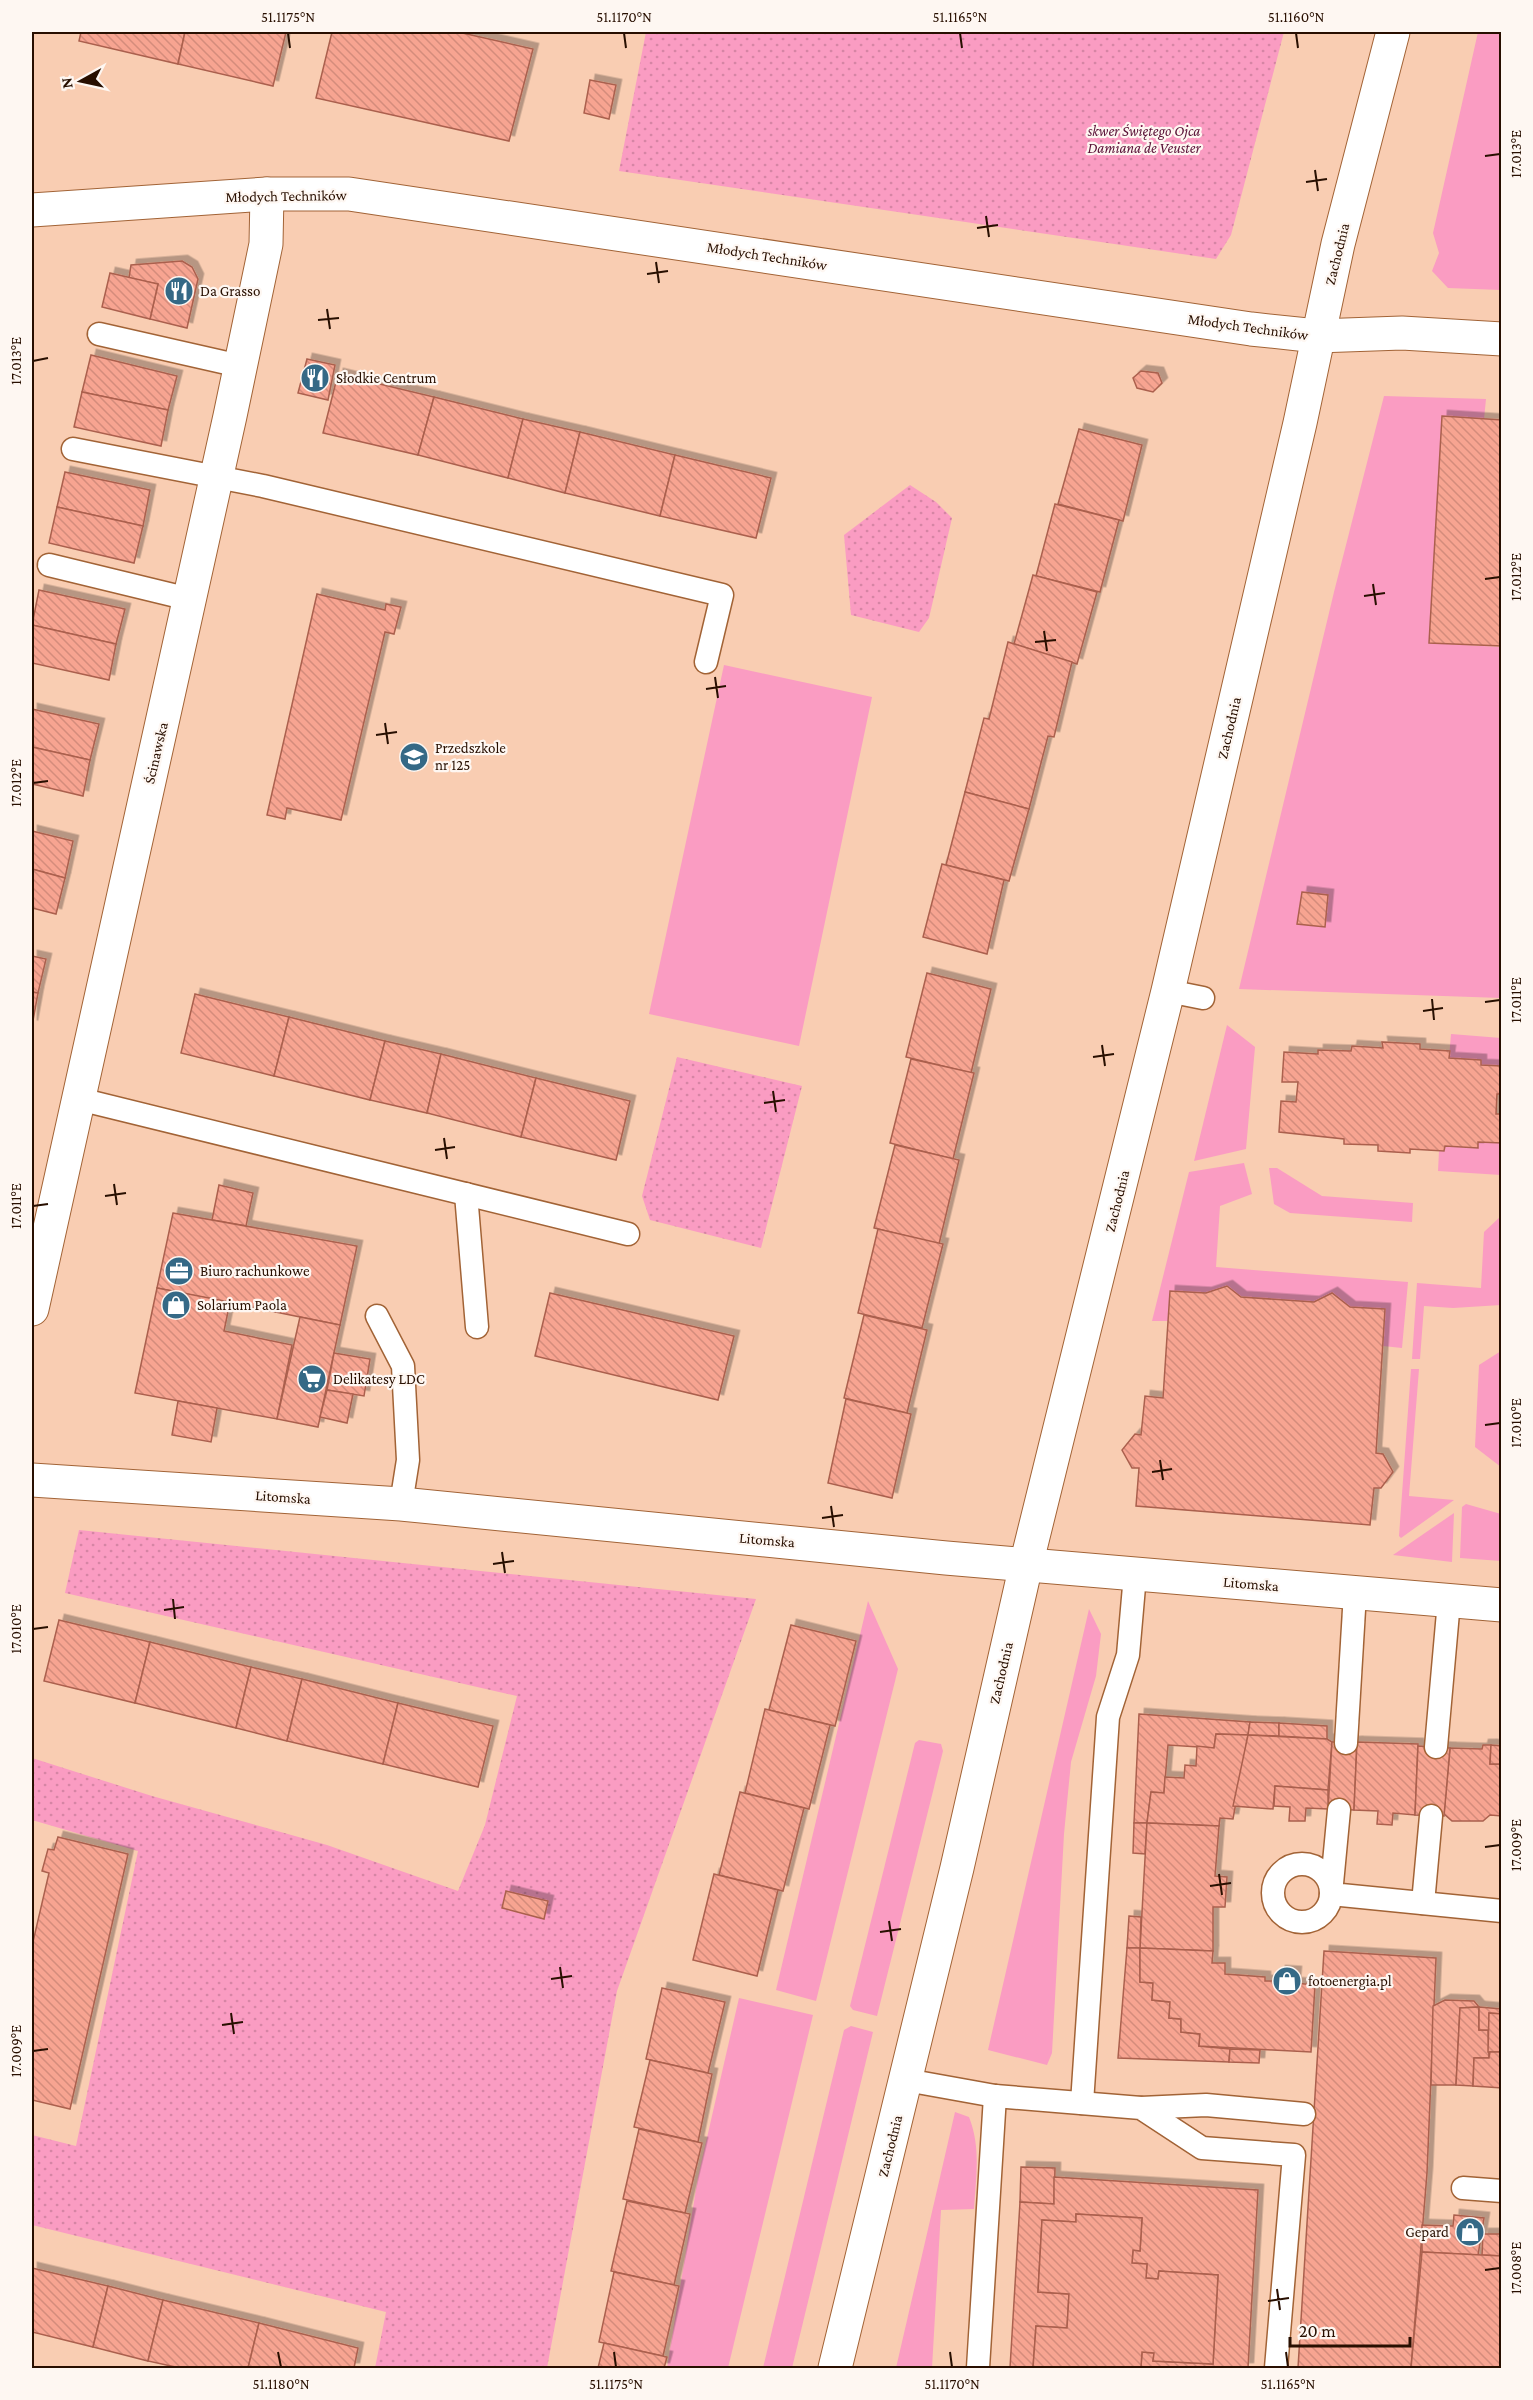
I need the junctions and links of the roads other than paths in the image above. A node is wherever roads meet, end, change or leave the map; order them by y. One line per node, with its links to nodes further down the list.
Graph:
1 (1393, 32): 5 (street, Zachodnia)
2 (267, 194): 3 (street, Młodych Techników); 5 (street, Młodych Techników); 7 (street, Ścinawska)
3 (32, 210)
4 (99, 334): 7 (lane)
5 (1317, 336): 6 (street, Młodych Techników); 13 (street, Zachodnia)
6 (1502, 339)
7 (240, 366): 9 (street, Ścinawska)
8 (74, 449): 9 (lane)
9 (217, 476): 11 (street, Ścinawska); 12 (lane)
10 (50, 565): 11 (lane)
11 (189, 599): 15 (street, Ścinawska)
12 (706, 662)
13 (1168, 991): 14 (lane); 23 (street, Zachodnia)
14 (1203, 998)
15 (79, 1099): 16 (lane); 18 (street, Ścinawska)
16 (466, 1194): 17 (lane); 20 (lane)
17 (628, 1234)
18 (32, 1309)
19 (377, 1316): 22 (lane)
20 (477, 1327)
21 (32, 1480): 22 (street, Litomska)
22 (401, 1504): 23 (street, Litomska)
23 (1026, 1565): 24 (street, Litomska); 34 (street, Zachodnia)
24 (1135, 1575): 25 (street, Litomska); 36 (lane)
25 (1355, 1593): 26 (street, Litomska); 28 (lane)
26 (1449, 1600): 27 (street, Litomska); 29 (lane)
27 (1502, 1605)
28 (1346, 1743)
29 (1436, 1747)
30 (1339, 1810): 32 (lane)
31 (1431, 1816): 32 (lane)
32 (1423, 1904): 33 (lane)
33 (1502, 1911)
34 (906, 2080): 35 (lane); 41 (street, Zachodnia)
35 (995, 2096): 36 (lane); 42 (lane)
36 (1082, 2103): 37 (lane)
37 (1142, 2108): 38 (lane); 43 (lane)
38 (1304, 2114)
39 (1463, 2188): 40 (lane)
40 (1502, 2191)
41 (835, 2368)
42 (978, 2368)
43 (1276, 2368)

